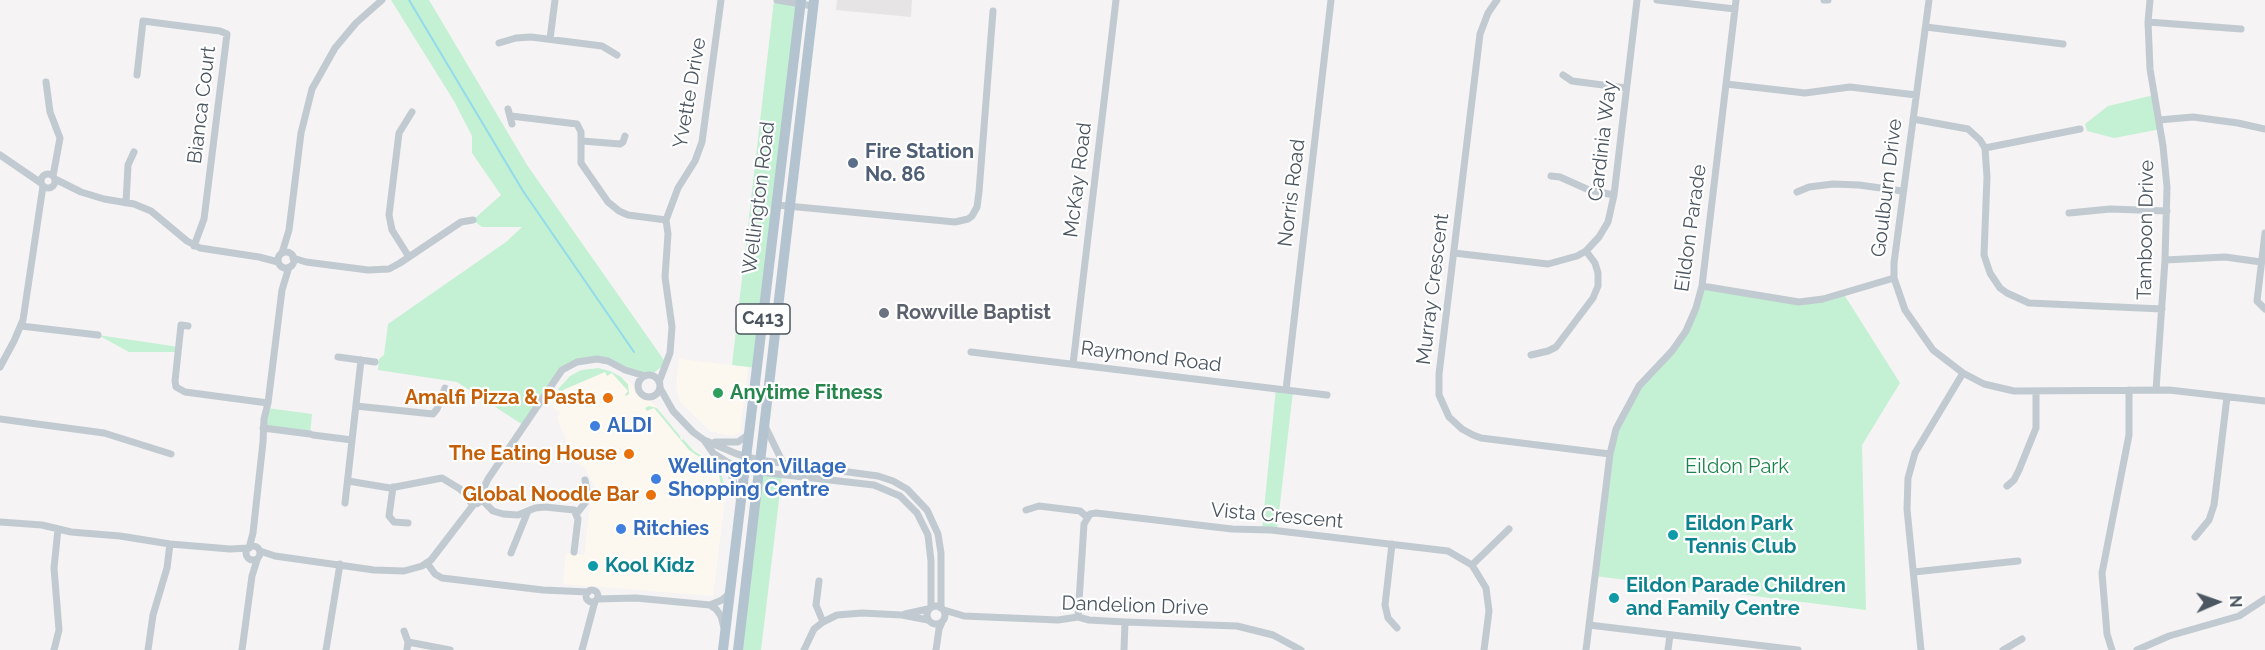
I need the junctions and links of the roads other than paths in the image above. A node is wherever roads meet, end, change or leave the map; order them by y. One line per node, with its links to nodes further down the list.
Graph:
1 (382, 0): 55 (street)
2 (555, 0): 22 (street)
3 (721, 0): 54 (street, Yvette Drive)
4 (777, 0): 15 (street)
5 (1116, 0): 81 (street, McKay Road)
6 (1331, 0): 89 (street, Norris Road)
7 (1497, 0): 60 (street, Murray Crescent)
8 (1637, 0): 30 (street, Cardinia Way)
9 (1657, 0): 17 (street)
10 (1736, 0): 17 (street, Eildon Parade)
11 (1824, 0): 12 (street)
12 (1828, 0)
13 (1929, 0): 20 (street, Goulburn Drive)
14 (2150, 0): 19 (street, Tamboon Drive)
15 (800, 2): 16 (street); 49 (main road, Wellington Road / C413)
16 (813, 3): 50 (main road, Wellington Road / C413)
17 (1735, 9): 29 (street, Eildon Parade)
18 (993, 11): 50 (street)
19 (2148, 22): 21 (street); 35 (street, Tamboon Drive)
20 (1926, 27): 24 (street); 31 (street, Goulburn Drive)
21 (2241, 29)
22 (550, 39): 23 (street); 25 (street)
23 (500, 43)
24 (2063, 44)
25 (617, 55)
26 (137, 75): 57 (street, Bianca Court)
27 (1563, 75): 30 (street)
28 (46, 82): 44 (street)
29 (1726, 84): 31 (street); 68 (street, Eildon Parade)
30 (1626, 88): 47 (street, Cardinia Way)
31 (1916, 95): 34 (street, Goulburn Drive)
32 (412, 112): 62 (street)
33 (510, 116): 39 (street)
34 (1913, 119): 40 (street); 45 (street, Goulburn Drive)
35 (2159, 120): 37 (street); 51 (street, Tamboon Drive)
36 (2080, 129): 40 (street)
37 (2265, 129)
38 (625, 136): 39 (street)
39 (582, 141): 54 (street)
40 (1985, 148): 70 (street)
41 (134, 152): 48 (street)
42 (0, 155): 44 (street)
43 (1551, 176): 47 (street)
44 (48, 181): 48 (street); 73 (street)
45 (1902, 191): 46 (street); 67 (street, Goulburn Drive)
46 (1797, 192)
47 (1614, 195): 58 (street, Cardinia Way)
48 (126, 203): 57 (street)
49 (777, 205): 50 (street); 103 (main road, Wellington Road / C413)
50 (790, 207): 101 (main road, Wellington Road / C413)
51 (2167, 211): 52 (street); 63 (street, Tamboon Drive)
52 (2069, 213)
53 (473, 220): 62 (street)
54 (666, 220): 80 (street, Yvette Drive)
55 (289, 230): 59 (street); 64 (street)
56 (2265, 233): 65 (street)
57 (194, 246): 61 (street)
58 (1586, 251): 60 (street); 76 (street)
59 (281, 253): 61 (street); 64 (street); 66 (street)
60 (1454, 253): 107 (street, Murray Crescent)
61 (259, 257): 66 (street)
62 (409, 257): 64 (street)
63 (2165, 260): 65 (street); 70 (street, Tamboon Drive)
64 (291, 261): 66 (street); 69 (street)
65 (2261, 262): 71 (street)
66 (279, 264): 69 (street)
67 (1894, 278): 68 (street); 84 (street, Goulburn Drive)
68 (1702, 286): 107 (street, Eildon Parade)
69 (282, 290): 98 (street)
70 (2162, 309): 91 (street, Tamboon Drive)
71 (2265, 309)
72 (181, 325): 98 (street)
73 (21, 326): 74 (street); 82 (street)
74 (98, 335)
75 (971, 352): 81 (street, Raymond Road)
76 (1531, 355)
77 (338, 357): 78 (street)
78 (361, 360): 79 (street); 99 (street)
79 (375, 362)
80 (666, 363): 85 (street); 86 (street, Yvette Drive)
81 (1073, 364): 89 (street, Raymond Road)
82 (0, 367)
83 (625, 370): 85 (street); 87 (street); 120 (street)
84 (1963, 373): 92 (street, Goulburn Drive); 143 (street)
85 (648, 375): 86 (street); 87 (street)
86 (659, 385): 94 (street); 96 (street)
87 (638, 386): 94 (street)
88 (445, 388): 99 (street)
89 (1286, 390): 93 (street, Raymond Road)
90 (2129, 390): 91 (street, Goulburn Drive); 92 (street, Goulburn Drive); 184 (street)
91 (2156, 390): 95 (street, Goulburn Drive)
92 (2037, 392): 118 (street)
93 (1327, 395)
94 (650, 397): 96 (street)
95 (2227, 397): 97 (street, Goulburn Drive); 133 (street)
96 (666, 400): 105 (street)
97 (2265, 401)
98 (268, 403): 102 (street)
99 (356, 406): 104 (street)
100 (0, 419): 106 (street)
101 (764, 423): 110 (street); 111 (main road, Wellington Road / C413)
102 (263, 428): 104 (street); 137 (street)
103 (750, 433): 105 (street); 109 (main road, Wellington Road / C413)
104 (352, 440): 116 (street)
105 (704, 440): 108 (street); 109 (street)
106 (171, 454)
107 (1610, 454): 158 (street, Eildon Parade)
108 (728, 462): 109 (street); 122 (street)
109 (746, 463): 111 (street); 111 (street); 122 (main road, Wellington Road / C413)
110 (783, 463): 111 (street); 112 (street)
111 (759, 466): 114 (street); 174 (main road, Wellington Road / C413)
112 (804, 466): 113 (street); 114 (street)
113 (854, 472): 117 (street); 129 (street)
114 (802, 477): 117 (street)
115 (585, 480): 125 (street)
116 (348, 481): 119 (street); 121 (street)
117 (852, 482): 130 (street)
118 (2007, 486)
119 (393, 488): 120 (street); 128 (street)
120 (475, 498): 124 (street); 140 (street)
121 (345, 503)
122 (741, 504): 145 (main road, Wellington Road / C413)
123 (1026, 510): 126 (street)
124 (528, 511): 125 (street); 138 (street)
125 (577, 513): 136 (street)
126 (1087, 517): 135 (street, Vista Crescent); 153 (street)
127 (0, 522): 131 (street)
128 (408, 523)
129 (934, 524): 130 (street); 150 (street)
130 (925, 527): 149 (street)
131 (58, 529): 134 (street); 167 (street)
132 (1509, 529): 142 (street)
133 (2195, 537)
134 (170, 543): 137 (street); 168 (street)
135 (1392, 544): 142 (street, Vista Crescent); 159 (street)
136 (574, 552)
137 (253, 553): 141 (street); 169 (street)
138 (511, 553)
139 (2018, 561): 143 (street)
140 (427, 563): 141 (street); 146 (street)
141 (340, 564): 170 (street)
142 (1472, 565): 178 (street)
143 (1914, 572): 182 (street)
144 (819, 581): 155 (street)
145 (731, 593): 148 (street); 161 (main road, Wellington Road / C413)
146 (592, 598): 148 (street); 172 (street)
147 (2264, 604): 185 (street)
148 (710, 605): 161 (street)
149 (929, 608): 150 (street); 151 (street); 154 (street)
150 (943, 609): 152 (street, Dandelion Drive); 156 (street)
151 (902, 615): 154 (street); 155 (street)
152 (964, 616): 153 (street, Dandelion Drive); 156 (street, Dandelion Drive)
153 (1078, 616): 157 (street, Dandelion Drive)
154 (928, 620): 156 (street); 165 (street)
155 (823, 621): 175 (street)
156 (942, 621): 165 (street)
157 (1125, 622): 176 (street); 177 (street, Dandelion Drive)
158 (1589, 625): 162 (street); 179 (street, Eildon Parade)
159 (1397, 628)
160 (404, 631): 164 (street)
161 (725, 631): 173 (main road, Wellington Road / C413)
162 (1670, 635): 166 (street); 180 (street)
163 (2022, 639): 183 (street)
164 (407, 646): 171 (street)
165 (937, 647)
166 (1747, 647): 181 (street)
167 (54, 650)
168 (148, 650)
169 (242, 650)
170 (326, 650)
171 (450, 650)
172 (582, 650)
173 (723, 650)
174 (738, 650)
175 (804, 650)
176 (1124, 650)
177 (1301, 650)
178 (1484, 650)
179 (1586, 650)
180 (1668, 650)
181 (1798, 650)
182 (1921, 650)
183 (2003, 650)
184 (2112, 650)
185 (2137, 650)

